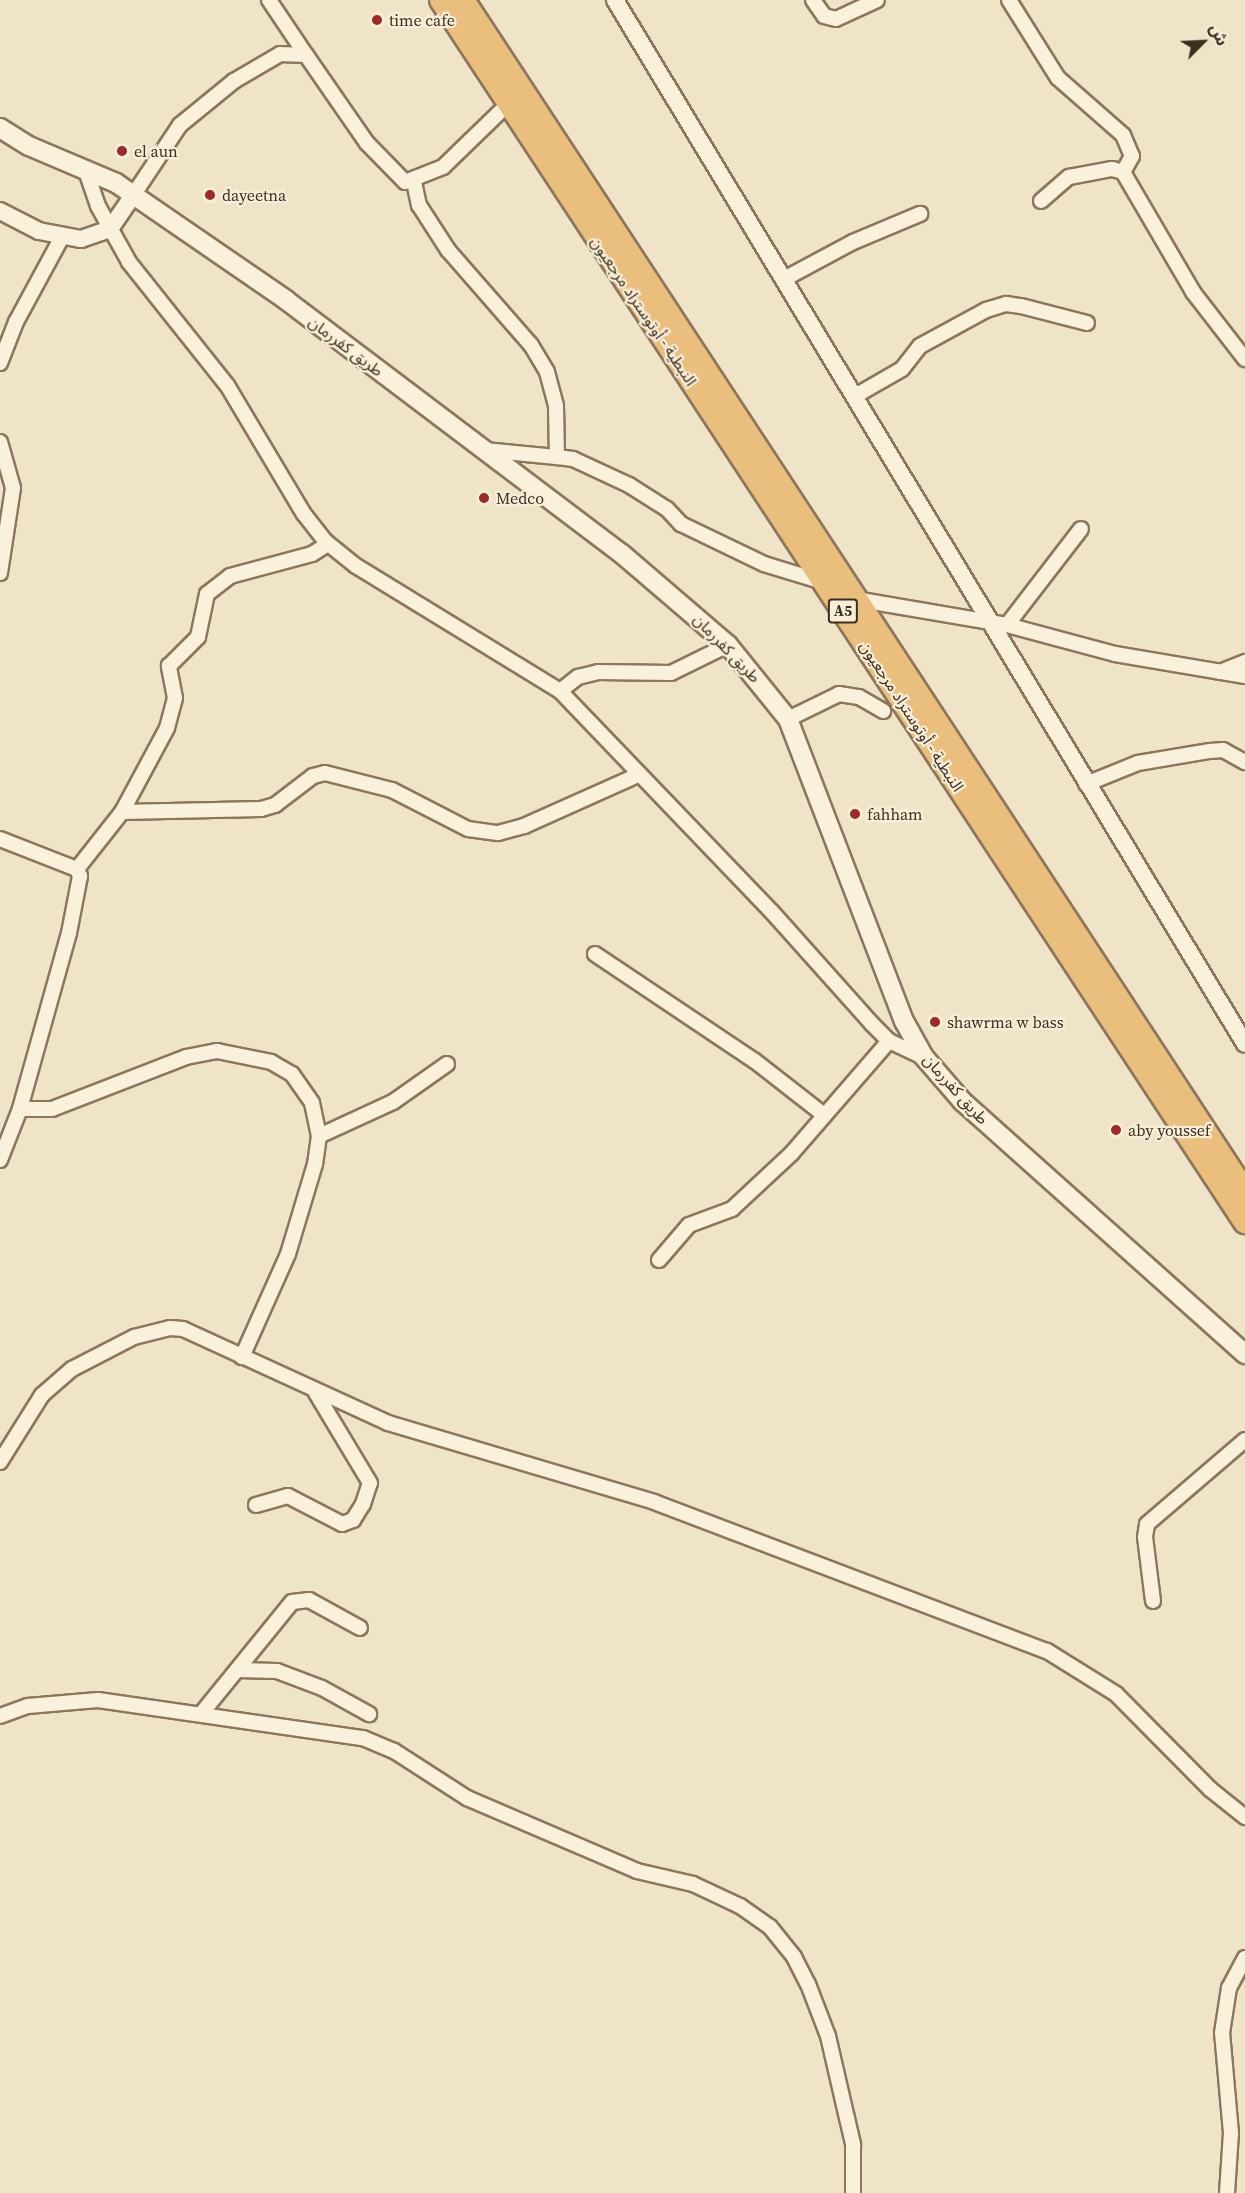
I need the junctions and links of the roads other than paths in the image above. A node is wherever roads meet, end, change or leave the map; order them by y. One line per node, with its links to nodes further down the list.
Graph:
1 (270, 0): 8 (street)
2 (441, 0): 9 (highway, النبطية - أوتوستراد مرجعيون / A5)
3 (463, 0): 32 (highway, النبطية - أوتوستراد مرجعيون / A5)
4 (615, 0): 20 (street)
5 (813, 0): 6 (street)
6 (878, 0)
7 (1009, 0): 12 (street)
8 (306, 55): 13 (street); 14 (street)
9 (509, 103): 13 (street); 31 (highway, النبطية - أوتوستراد مرجعيون / A5)
10 (0, 128): 11 (main road, طريق كفررمان)
11 (85, 168): 14 (main road, طريق كفررمان); 18 (street)
12 (1123, 172): 15 (street); 22 (street)
13 (414, 182): 27 (street)
14 (134, 194): 18 (street); 26 (main road, طريق كفررمان)
15 (1041, 201)
16 (0, 211): 19 (street)
17 (920, 214): 20 (street)
18 (110, 230): 19 (street); 29 (street)
19 (62, 237): 23 (street)
20 (784, 279): 24 (street)
21 (1087, 323): 24 (street)
22 (1245, 359)
23 (0, 363)
24 (855, 396): 33 (street)
25 (0, 442): 30 (street)
26 (482, 450): 27 (street); 35 (main road, طريق كفررمان)
27 (557, 458): 31 (street)
28 (1082, 529): 34 (street)
29 (328, 544): 39 (street); 45 (street)
30 (0, 573)
31 (826, 583): 58 (highway, النبطية - أوتوستراد مرجعيون / A5)
32 (855, 599): 33 (street); 57 (highway, النبطية - أوتوستراد مرجعيون / A5)
33 (989, 623): 34 (street); 44 (street)
34 (1007, 624): 37 (street)
35 (728, 645): 39 (street); 41 (main road, طريق كفررمان)
36 (1245, 662): 37 (street)
37 (1218, 672): 38 (street)
38 (1245, 676)
39 (560, 691): 43 (street)
40 (883, 711): 41 (street)
41 (788, 719): 51 (main road, طريق كفررمان)
42 (1245, 762): 44 (street)
43 (638, 775): 45 (street); 49 (street)
44 (1086, 784): 50 (street)
45 (122, 812): 47 (street)
46 (0, 839): 47 (street)
47 (77, 869): 53 (street)
48 (595, 954): 54 (street)
49 (889, 1041): 51 (street); 54 (street)
50 (1245, 1044)
51 (924, 1057): 60 (main road, طريق كفررمان)
52 (447, 1064): 55 (street)
53 (20, 1109): 55 (street); 56 (street)
54 (824, 1115): 59 (street)
55 (319, 1136): 61 (street)
56 (0, 1160)
57 (1245, 1192)
58 (1245, 1222)
59 (659, 1260)
60 (1245, 1354)
61 (242, 1357): 62 (street); 64 (street)
62 (316, 1393): 65 (street); 72 (street)
63 (1245, 1440): 66 (street)
64 (0, 1462)
65 (256, 1505)
66 (1153, 1601)
67 (360, 1628): 68 (street)
68 (237, 1670): 69 (street); 70 (street)
69 (201, 1714): 71 (street); 74 (street)
70 (369, 1714)
71 (0, 1716)
72 (1245, 1817)
73 (1245, 1958): 75 (street)
74 (853, 2193)
75 (1227, 2193)

